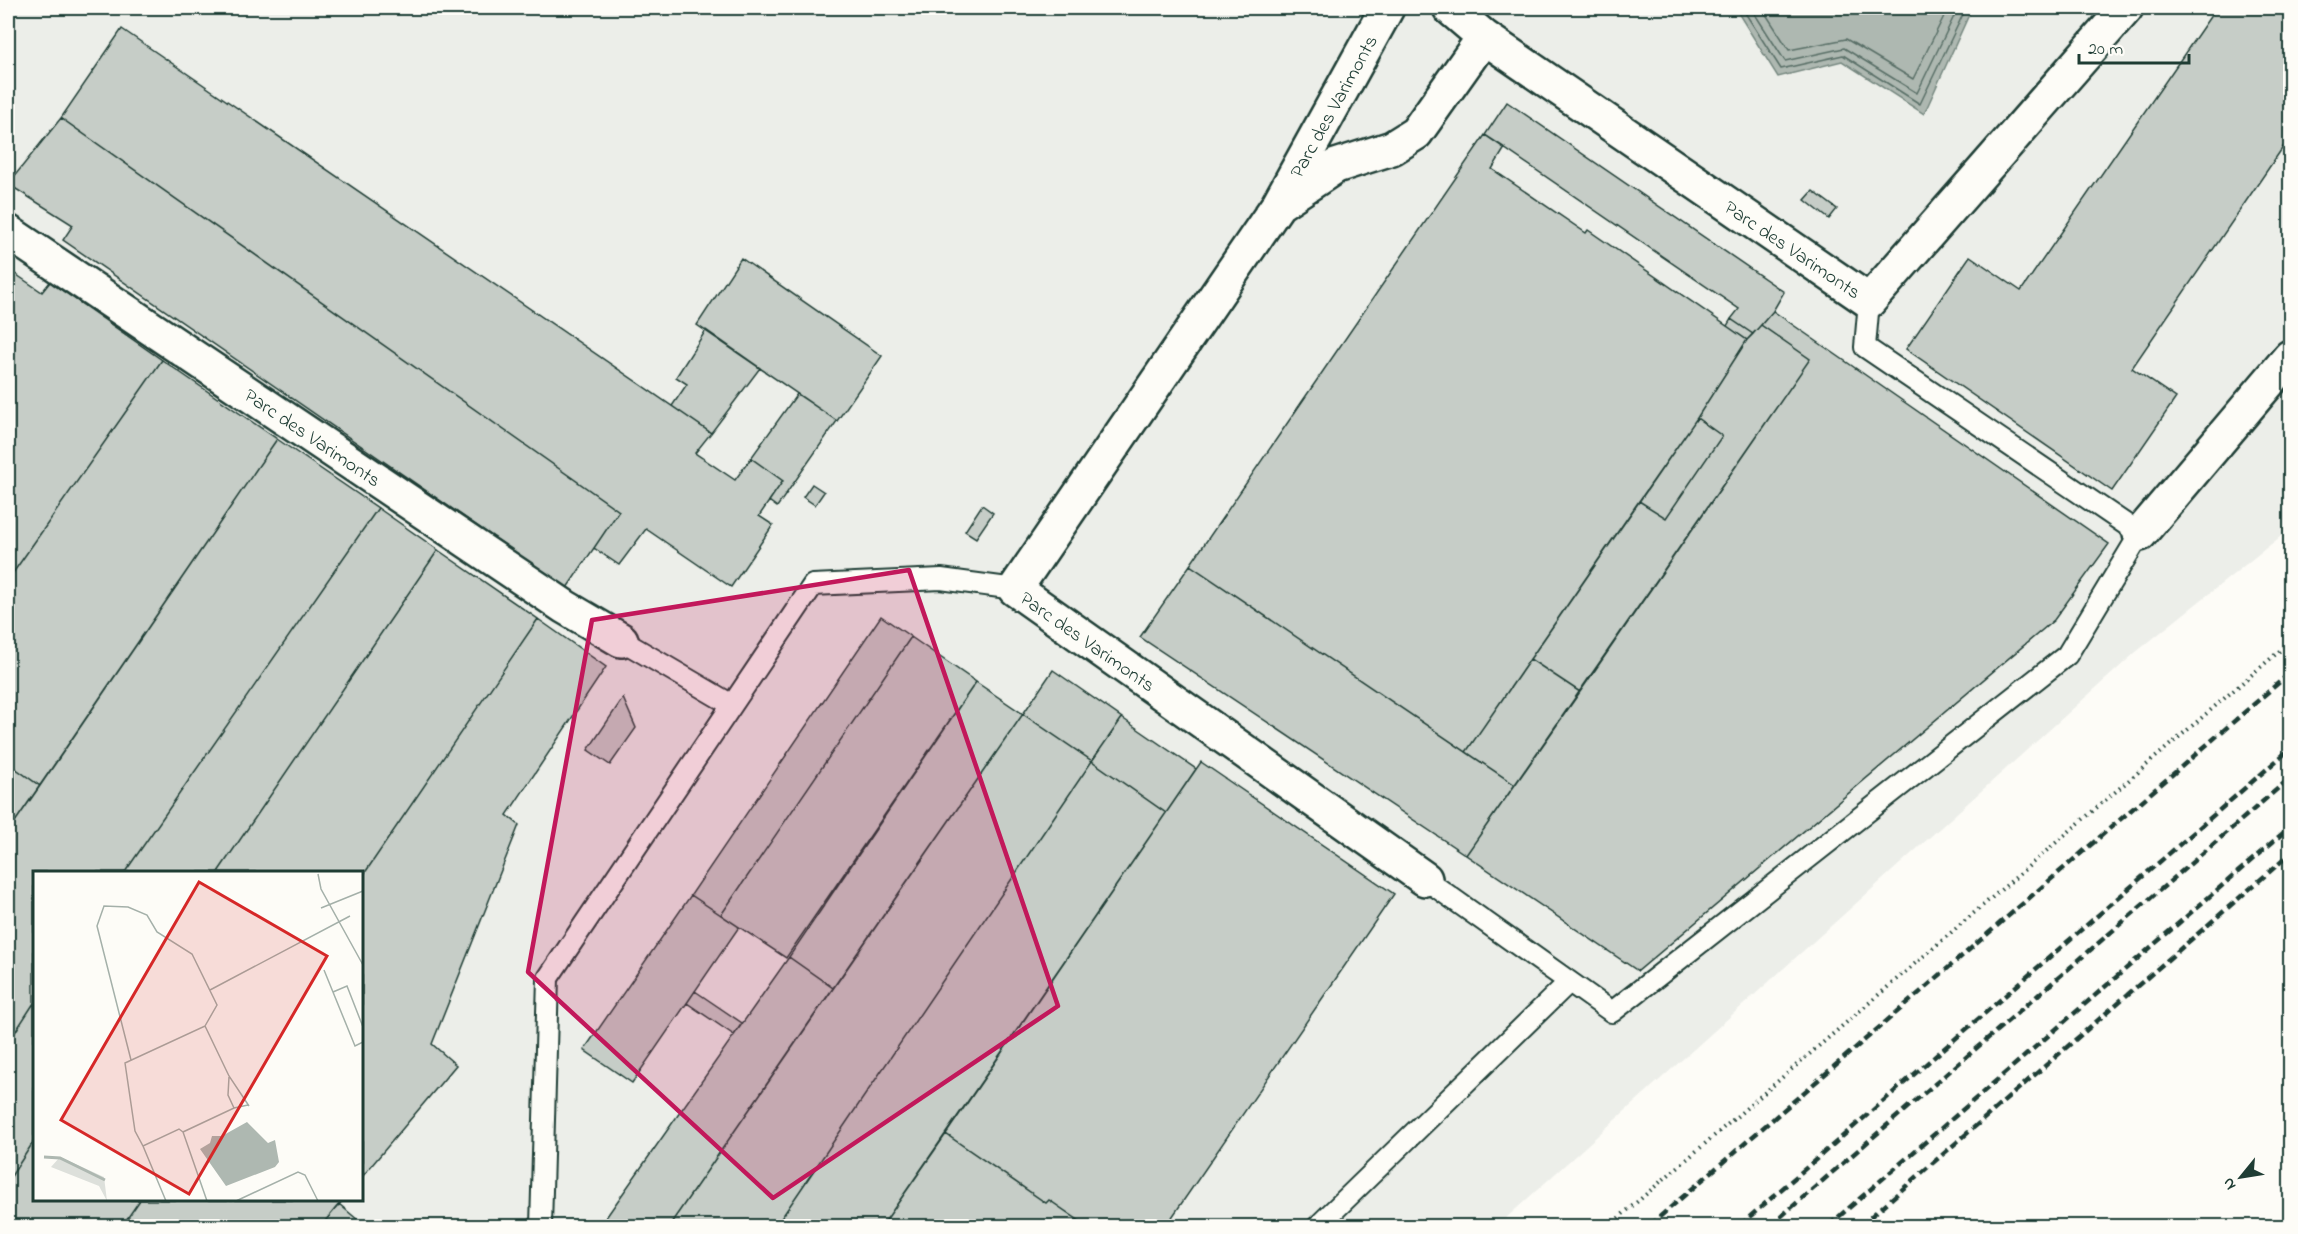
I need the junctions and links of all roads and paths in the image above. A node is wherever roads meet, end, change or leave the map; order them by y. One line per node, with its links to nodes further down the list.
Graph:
1 (1387, 8): 5 (street, Parc des Varimonts)
2 (1450, 8): 4 (street, Parc des Varimonts)
3 (2126, 8): 7 (street, Parc des Varimonts)
4 (1484, 37): 5 (street, Parc des Varimonts); 7 (street, Parc des Varimonts)
5 (1278, 204): 10 (street, Parc des Varimonts)
6 (8, 232): 11 (street, Parc des Varimonts)
7 (1869, 301): 9 (lane)
8 (2290, 357): 9 (street)
9 (2140, 534): 15 (lane)
10 (1014, 589): 13 (lane); 14 (street, Parc des Varimonts)
11 (621, 640): 13 (lane)
12 (2290, 642): 18 (path)
13 (732, 705): 16 (lane)
14 (1425, 879): 15 (lane)
15 (1569, 982): 17 (lane)
16 (541, 1227)
17 (1318, 1227)
18 (1609, 1227)

